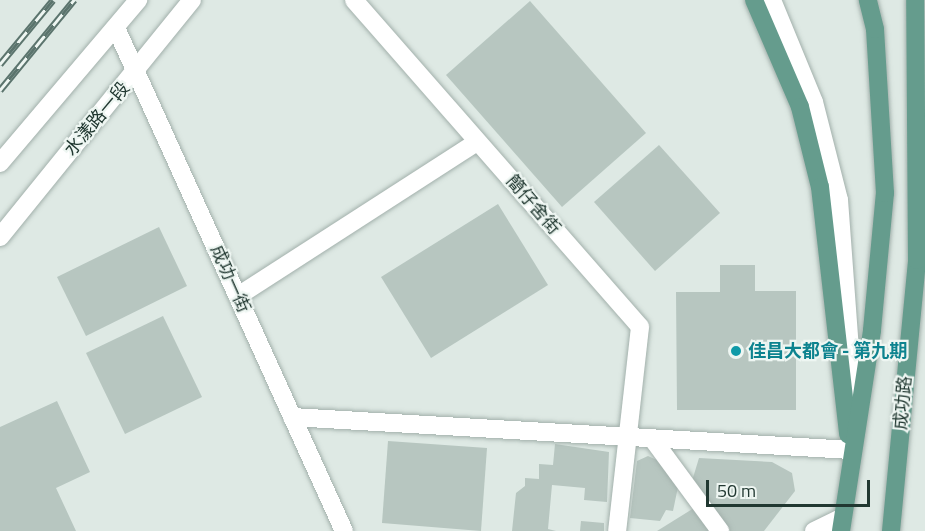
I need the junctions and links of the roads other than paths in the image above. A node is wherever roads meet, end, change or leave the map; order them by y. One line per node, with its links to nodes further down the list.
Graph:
1 (138, 0): 8 (street)
2 (192, 0): 9 (street, 水漾路一段)
3 (354, 0): 11 (street, 簡仔舍街)
4 (754, 0): 20 (main road)
5 (772, 0): 20 (street)
6 (868, 0): 20 (main road)
7 (915, 0): 13 (main road)
8 (116, 28): 9 (street, 成功一街); 12 (street)
9 (136, 72): 14 (street, 水漾路一段); 16 (street, 成功一街)
10 (925, 126): 13 (main road)
11 (477, 142): 16 (street); 18 (street, 簡仔舍街)
12 (0, 163)
13 (915, 202): 15 (main road, 成功路)
14 (0, 237)
15 (921, 261): 26 (main road, 成功路)
16 (238, 296): 17 (street, 成功一街)
17 (292, 417): 18 (street); 22 (street, 成功一街)
18 (627, 435): 19 (street); 23 (street, 簡仔舍街)
19 (654, 441): 20 (street); 24 (street)
20 (850, 450): 21 (main road)
21 (842, 524): 25 (street)
22 (344, 531)
23 (617, 531)
24 (720, 531)
25 (814, 531)
26 (891, 531)

